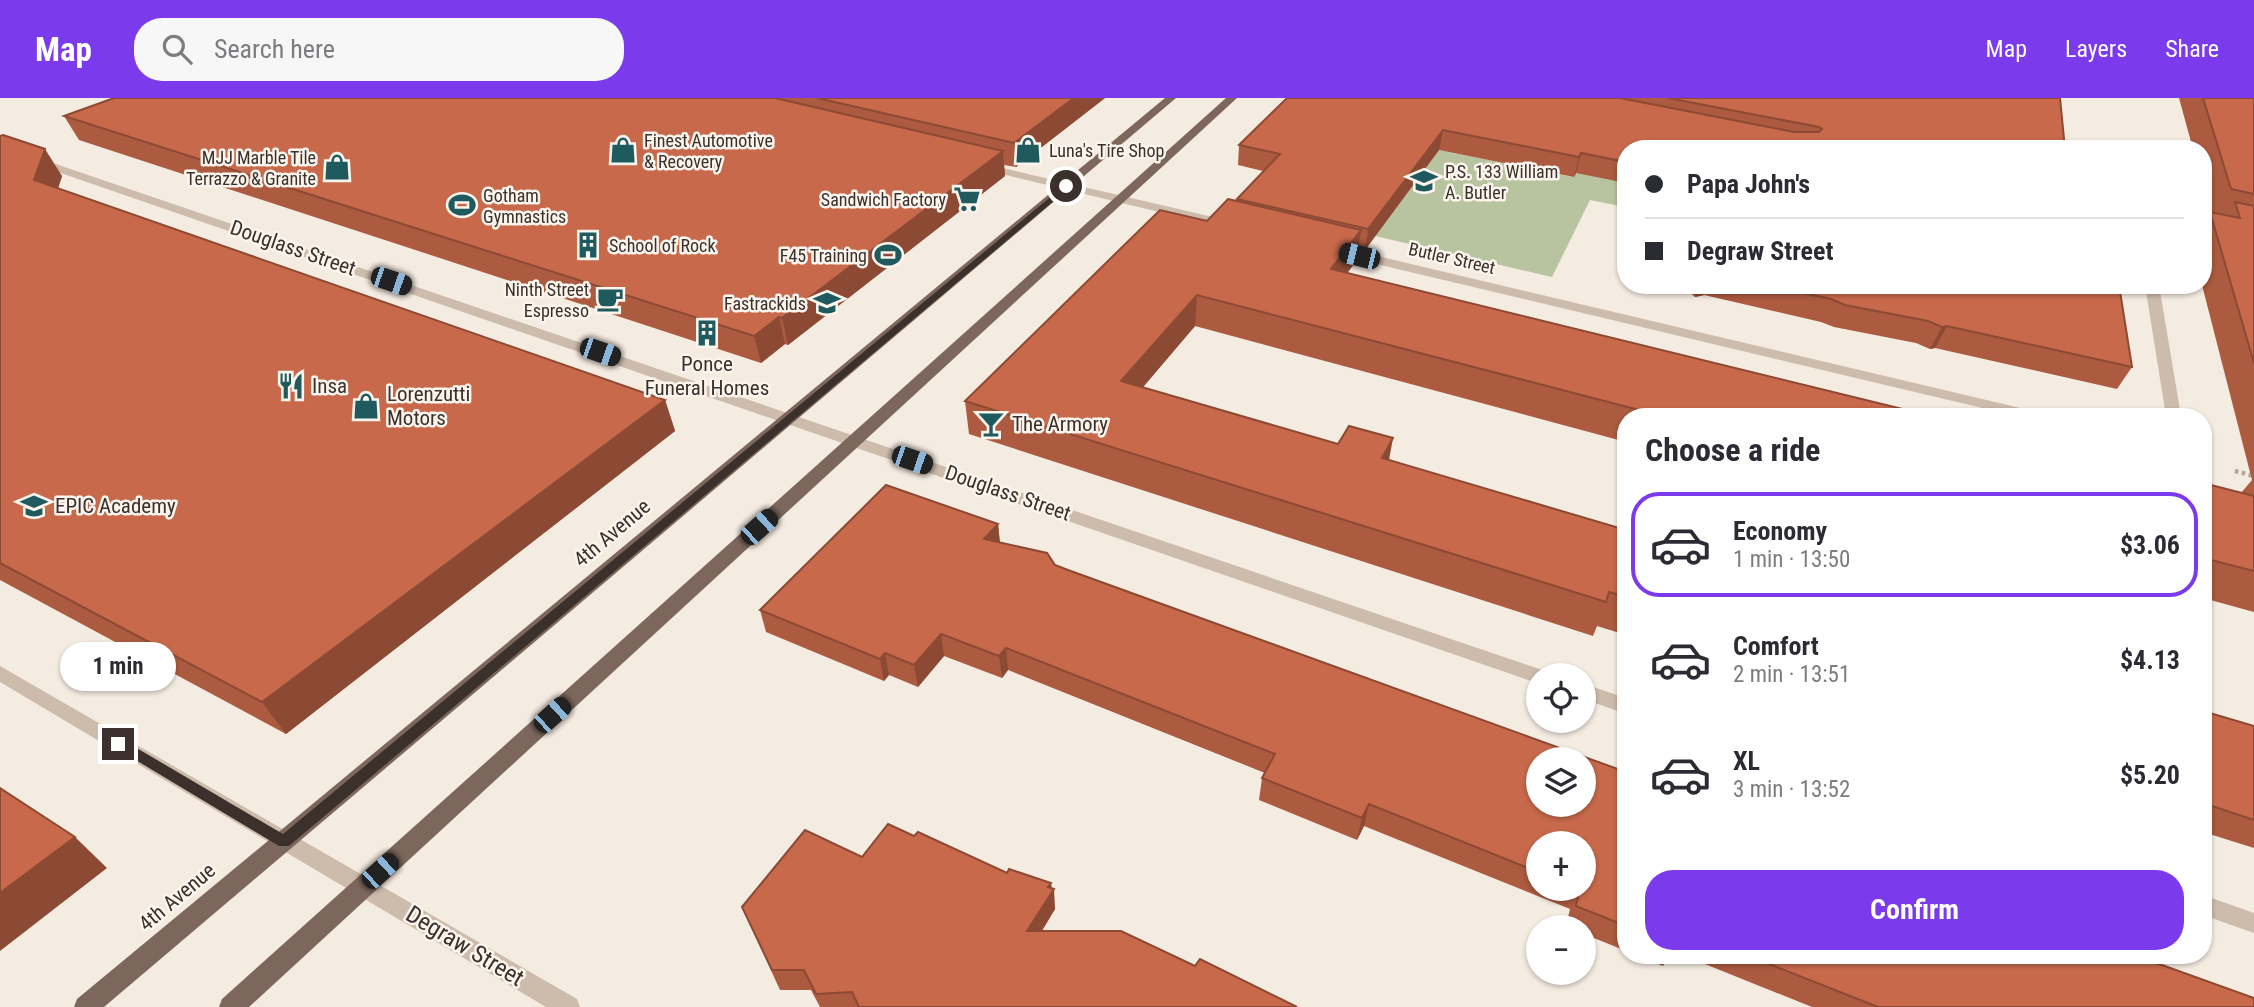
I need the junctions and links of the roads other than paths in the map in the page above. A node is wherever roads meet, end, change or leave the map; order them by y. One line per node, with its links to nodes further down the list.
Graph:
1 (1171, 98): 5 (main road, 4th Avenue)
2 (1233, 98): 6 (main road)
3 (0, 148): 12 (street, Douglass Street)
4 (963, 161): 5 (street)
5 (1066, 186): 6 (street); 12 (main road, 4th Avenue)
6 (1121, 199): 7 (street); 13 (main road)
7 (1238, 227)
8 (1319, 246): 10 (street, Butler Street)
9 (2154, 294): 11 (street)
10 (1999, 408)
11 (2173, 408)
12 (790, 417): 13 (street, Douglass Street); 18 (main road, 4th Avenue)
13 (855, 440): 14 (street, Douglass Street); 19 (main road)
14 (1526, 672)
15 (0, 674): 18 (street, Degraw Street)
16 (1596, 695): 17 (street)
17 (1617, 703)
18 (284, 842): 19 (street, Degraw Street); 22 (main road, 4th Avenue)
19 (363, 886): 23 (main road); 24 (street, Degraw Street)
20 (2212, 908): 21 (street)
21 (2254, 923)
22 (86, 1007)
23 (231, 1007)
24 (568, 1007)

